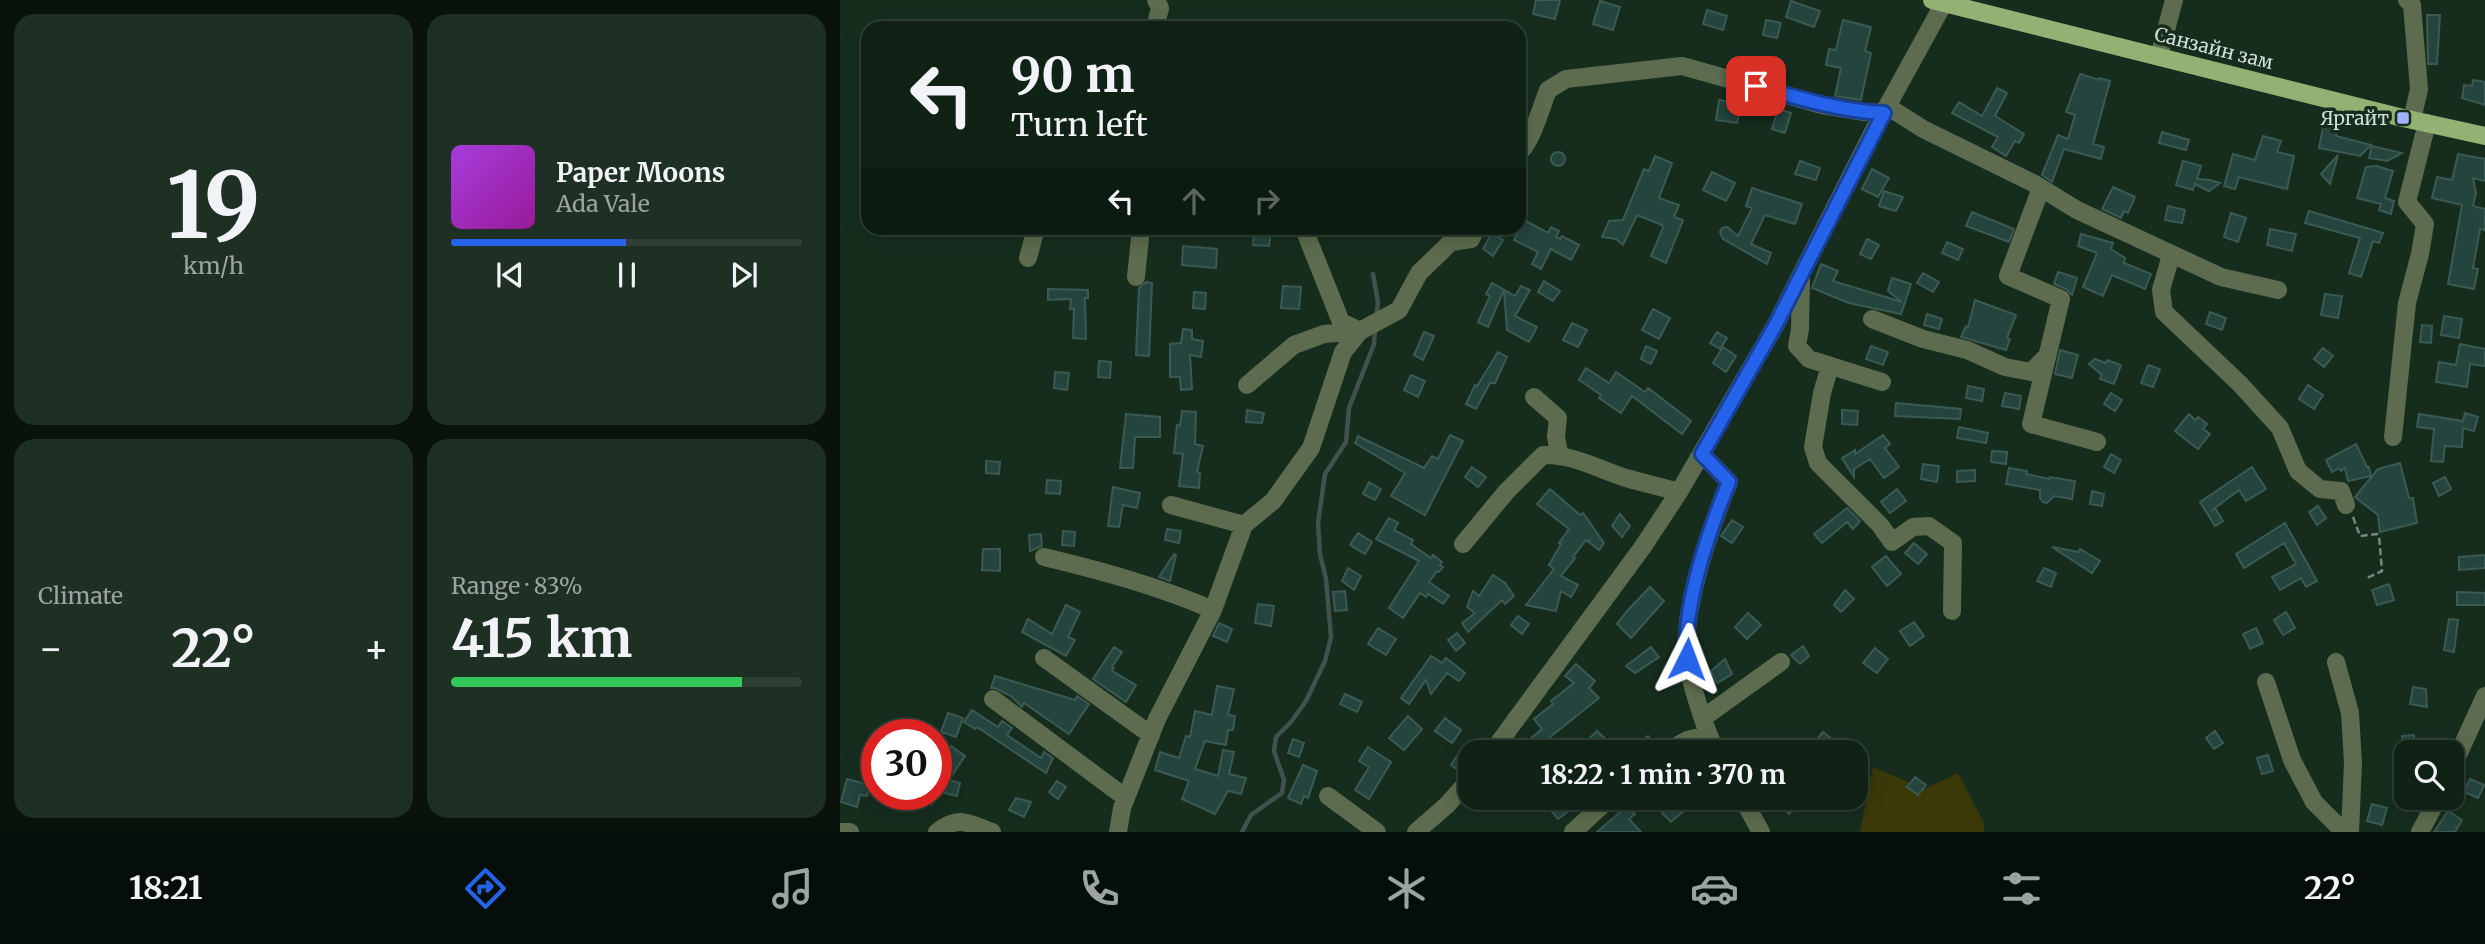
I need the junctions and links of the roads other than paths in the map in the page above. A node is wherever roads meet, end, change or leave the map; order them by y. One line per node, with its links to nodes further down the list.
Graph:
1 (1156, 0): 5 (street)
2 (2174, 0): 6 (street)
3 (2407, 0): 8 (street)
4 (1938, 1): 6 (main road, Санзайн зам); 7 (street)
5 (1157, 21)
6 (2160, 56): 8 (main road, Санзайн зам)
7 (1886, 109): 10 (street); 11 (street); 18 (street)
8 (2420, 122): 9 (main road, Санзайн зам); 28 (street)
9 (2485, 136)
10 (1526, 143)
11 (2041, 188): 16 (street); 23 (street)
12 (1034, 235): 17 (street)
13 (1140, 235): 19 (street)
14 (1306, 235): 22 (street)
15 (1473, 235): 22 (street)
16 (2171, 254): 20 (street); 34 (street)
17 (1028, 258)
18 (1801, 276): 24 (street); 31 (street)
19 (1136, 277)
20 (2278, 290)
21 (1872, 318): 23 (street)
22 (1360, 331): 26 (street); 35 (street)
23 (2047, 356): 29 (street)
24 (1830, 366): 25 (street); 39 (street)
25 (1882, 382)
26 (1247, 385)
27 (1534, 397): 30 (street)
28 (2393, 437)
29 (2097, 442)
30 (1559, 454): 32 (street); 36 (street)
31 (1702, 454): 32 (street); 46 (street)
32 (1679, 492): 48 (street)
33 (1171, 505): 35 (street)
34 (2346, 505)
35 (1244, 525): 38 (street)
36 (1463, 544)
37 (1044, 556): 38 (street)
38 (1213, 610): 47 (street)
39 (1952, 611)
40 (1044, 658): 47 (street)
41 (1781, 662): 46 (street)
42 (2336, 663): 68 (street)
43 (2266, 682): 67 (street)
44 (2485, 696): 51 (street)
45 (993, 699): 54 (street)
46 (1705, 727): 49 (street); 50 (street)
47 (1151, 735): 54 (street)
48 (1501, 740)
49 (1688, 740)
50 (1711, 740)
51 (2464, 742)
52 (1458, 793): 65 (street)
53 (1328, 796): 64 (street)
54 (1126, 797): 63 (street)
55 (1598, 810): 58 (street)
56 (1749, 810): 66 (street)
57 (2432, 810): 69 (street)
58 (1579, 829)
59 (840, 832): 60 (street)
60 (850, 832)
61 (937, 832): 62 (street)
62 (992, 832)
63 (1118, 832)
64 (1377, 832)
65 (1416, 832)
66 (1761, 832)
67 (2344, 832)
68 (2350, 832)
69 (2420, 832)

